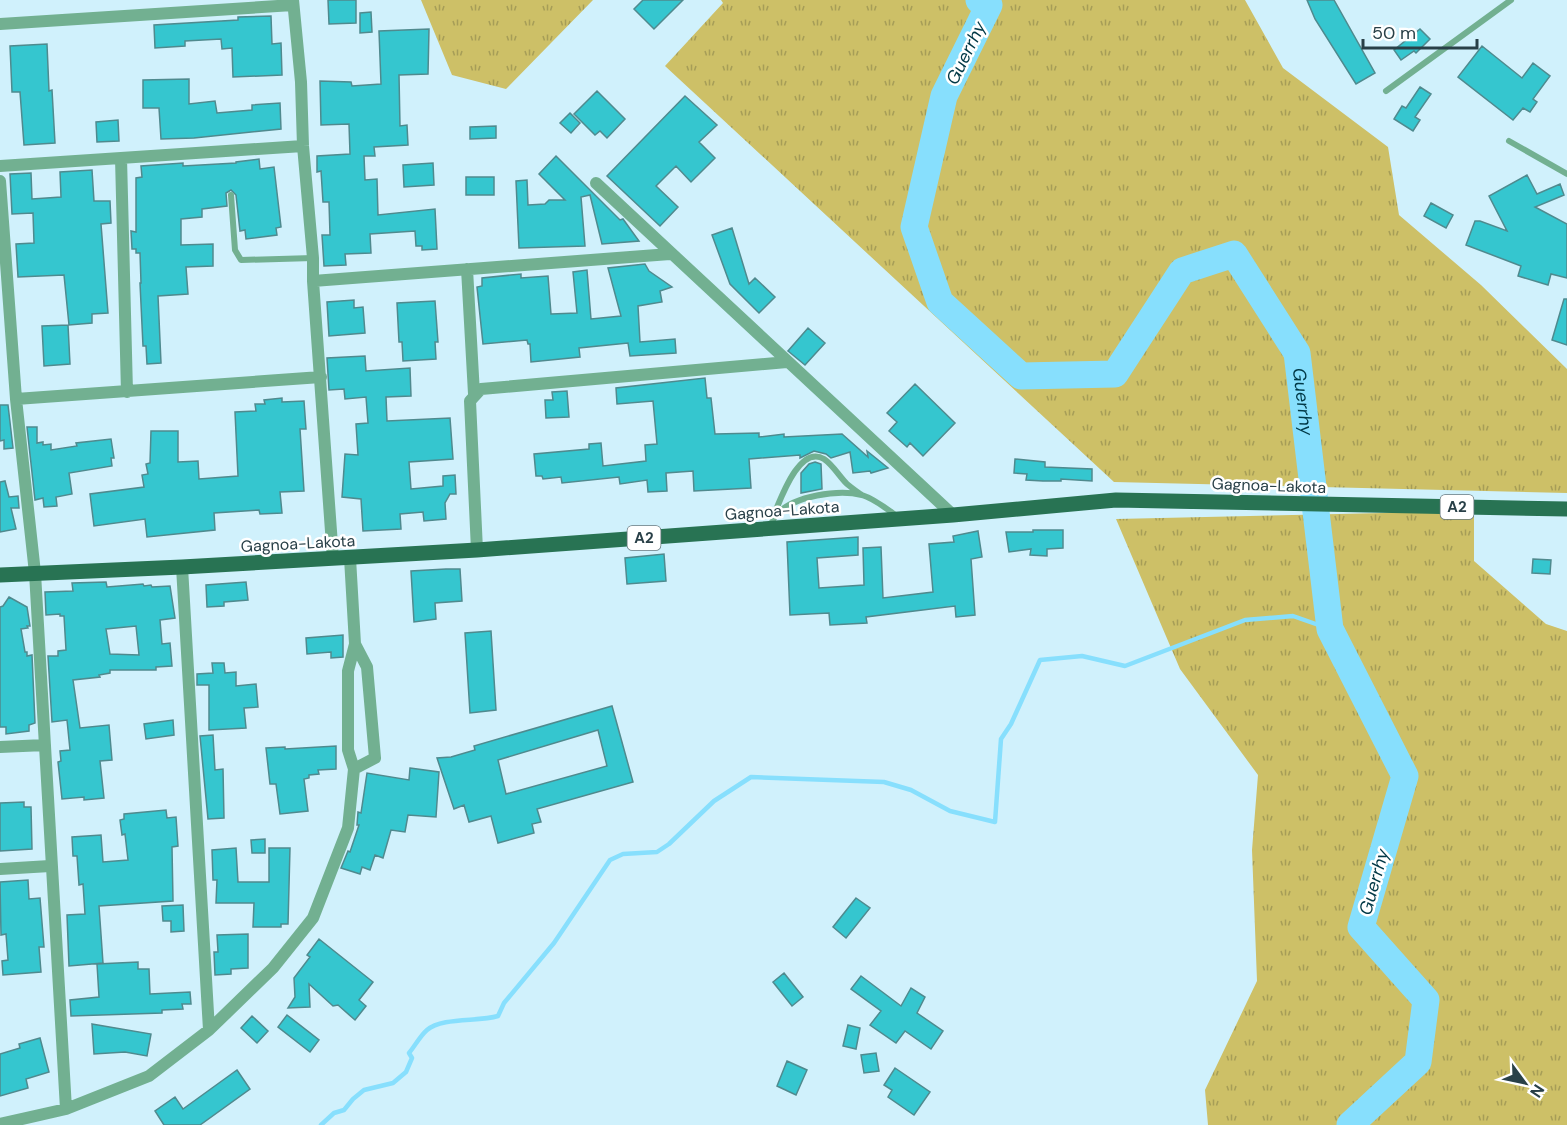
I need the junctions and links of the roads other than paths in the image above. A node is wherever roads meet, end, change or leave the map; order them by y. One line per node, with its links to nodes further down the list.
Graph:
1 (1511, 0): 4 (lane)
2 (293, 2): 3 (street); 6 (street)
3 (0, 24)
4 (1386, 91)
5 (1509, 141): 9 (lane)
6 (303, 146): 7 (street); 14 (street)
7 (122, 158): 8 (street); 20 (street)
8 (0, 166)
9 (1567, 174)
10 (0, 181): 17 (street)
11 (596, 183): 13 (street)
12 (231, 195): 14 (lane)
13 (670, 254): 15 (street); 18 (street)
14 (313, 258): 16 (street)
15 (467, 269): 16 (street); 21 (street)
16 (312, 281): 19 (street)
17 (6, 340): 22 (street)
18 (787, 362): 21 (street); 25 (street)
19 (321, 376): 20 (street); 29 (street)
20 (127, 392): 22 (street)
21 (474, 394): 28 (street)
22 (16, 399): 32 (street)
23 (862, 495): 26 (lane); 27 (lane); 27 (lane)
24 (1567, 509): 25 (main road, Gagnoa-Lakota / A2)
25 (953, 515): 26 (main road, Gagnoa-Lakota / A2)
26 (901, 519): 27 (main road, Gagnoa-Lakota / A2)
27 (768, 529): 28 (main road, Gagnoa-Lakota / A2)
28 (477, 550): 30 (main road, Gagnoa-Lakota / A2)
29 (333, 558): 30 (main road, Gagnoa-Lakota / A2); 31 (main road, Gagnoa-Lakota / A2)
30 (350, 558): 34 (street)
31 (182, 567): 32 (main road, Gagnoa-Lakota / A2); 40 (street)
32 (35, 573): 33 (main road, Gagnoa-Lakota / A2); 35 (street)
33 (0, 574)
34 (355, 644): 37 (street); 37 (street)
35 (45, 744): 36 (street); 38 (street)
36 (0, 747)
37 (354, 770): 40 (street)
38 (50, 866): 39 (street); 41 (street)
39 (0, 869)
40 (209, 1030): 41 (street)
41 (66, 1109): 42 (street)
42 (0, 1124)

